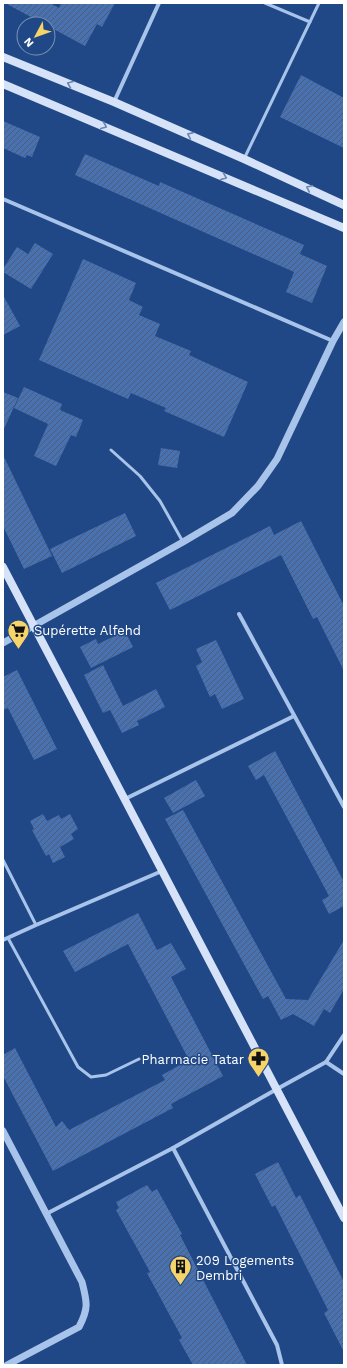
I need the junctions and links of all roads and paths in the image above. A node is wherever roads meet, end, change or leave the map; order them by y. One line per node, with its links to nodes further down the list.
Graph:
1 (159, 3): 7 (street)
2 (265, 3): 4 (lane)
3 (319, 3): 4 (lane)
4 (310, 22): 8 (lane)
5 (3, 58): 7 (main road, one-way to 5)
6 (3, 84): 11 (main road, one-way to 11)
7 (114, 102): 8 (main road, one-way to 7)
8 (244, 159): 10 (main road, one-way to 8)
9 (3, 199): 13 (street)
10 (344, 205)
11 (344, 228)
12 (344, 322): 13 (street)
13 (333, 340): 15 (street)
14 (110, 450): 15 (lane)
15 (183, 542): 18 (street)
16 (3, 567): 18 (main road)
17 (239, 614): 20 (street)
18 (34, 626): 19 (street); 21 (main road)
19 (3, 643)
20 (294, 716): 21 (street); 22 (street)
21 (125, 799): 24 (main road)
22 (344, 808)
23 (3, 860): 25 (lane)
24 (163, 870): 25 (street); 32 (main road)
25 (36, 925): 26 (street)
26 (8, 938): 27 (street); 29 (lane)
27 (3, 940)
28 (344, 1035): 30 (street)
29 (139, 1058)
30 (326, 1062): 31 (street); 32 (street)
31 (344, 1074)
32 (277, 1089): 34 (street); 36 (main road)
33 (3, 1130): 35 (street)
34 (173, 1148): 35 (street); 38 (street)
35 (46, 1214): 37 (street)
36 (344, 1218)
37 (6, 1365)
38 (282, 1365)

